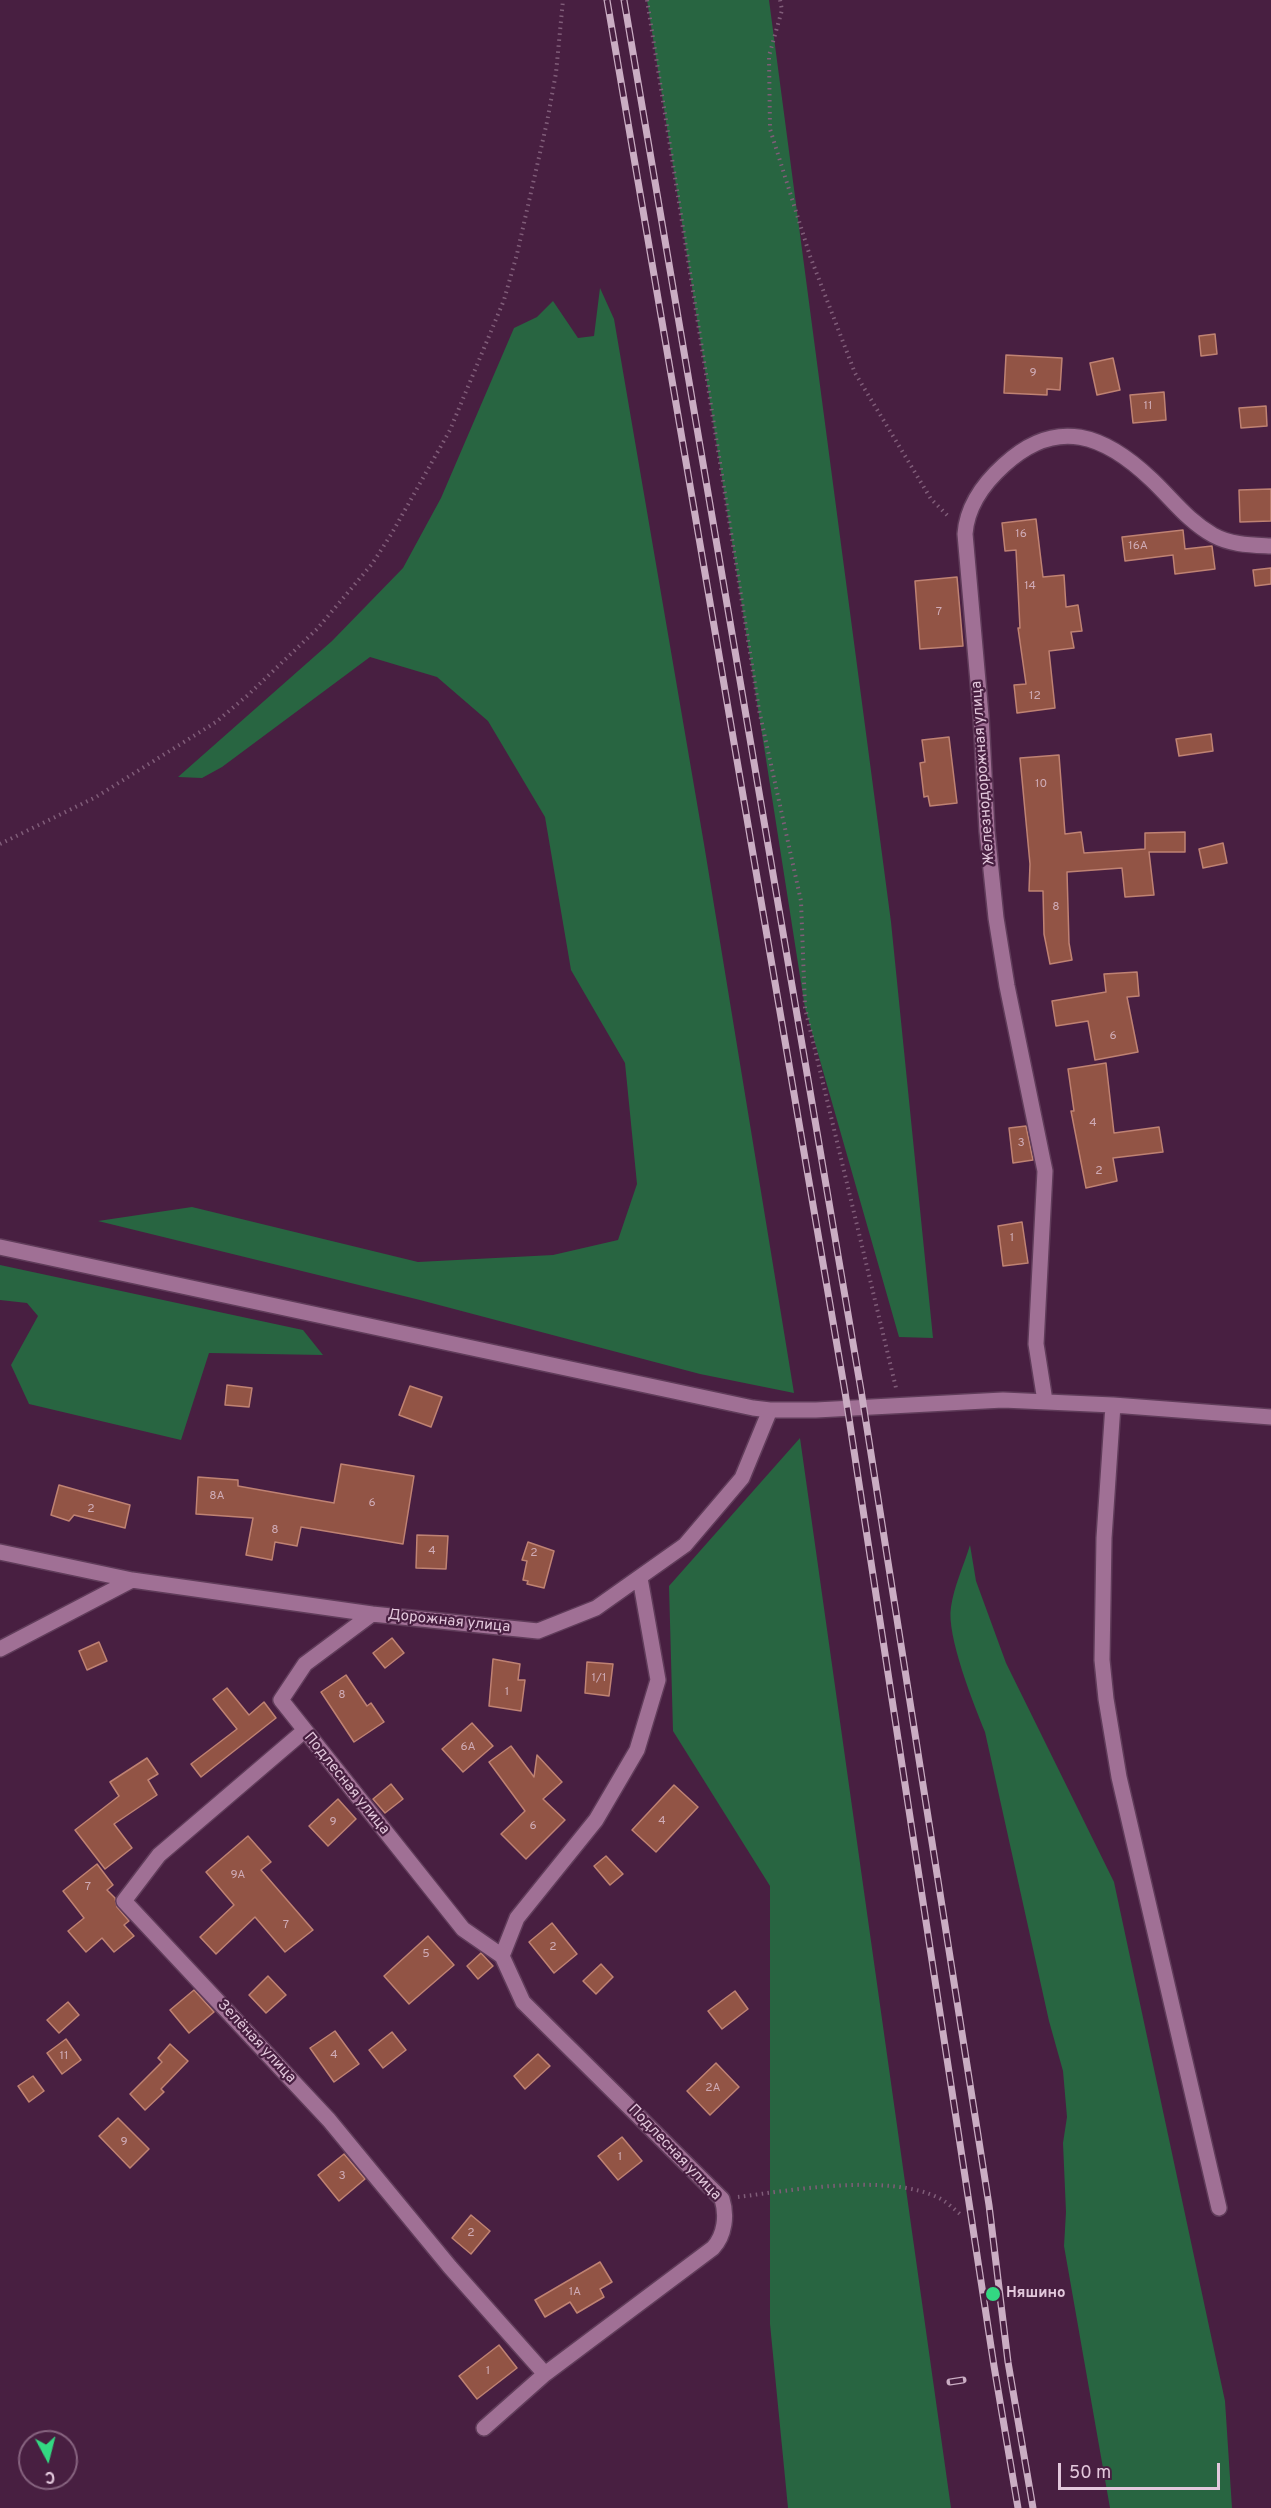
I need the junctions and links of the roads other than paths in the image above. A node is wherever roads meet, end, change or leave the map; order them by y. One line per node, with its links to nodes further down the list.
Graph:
1 (1271, 546): 3 (street, Железнодорожная улица)
2 (0, 1246): 5 (street)
3 (1045, 1401): 4 (street); 5 (street)
4 (1113, 1405): 6 (street); 14 (street)
5 (770, 1410): 8 (street, Дорожная улица)
6 (1271, 1417)
7 (0, 1552): 9 (street, Дорожная улица)
8 (640, 1578): 10 (street, Дорожная улица); 13 (street)
9 (132, 1580): 10 (street, Дорожная улица); 11 (street)
10 (372, 1614): 12 (street, Подлесная улица)
11 (0, 1649)
12 (304, 1731): 13 (street, Подлесная улица); 15 (street, Зелёная улица)
13 (502, 1956): 15 (street, Подлесная улица)
14 (1219, 2208)
15 (545, 2374): 16 (street, Подлесная улица)
16 (484, 2428)

